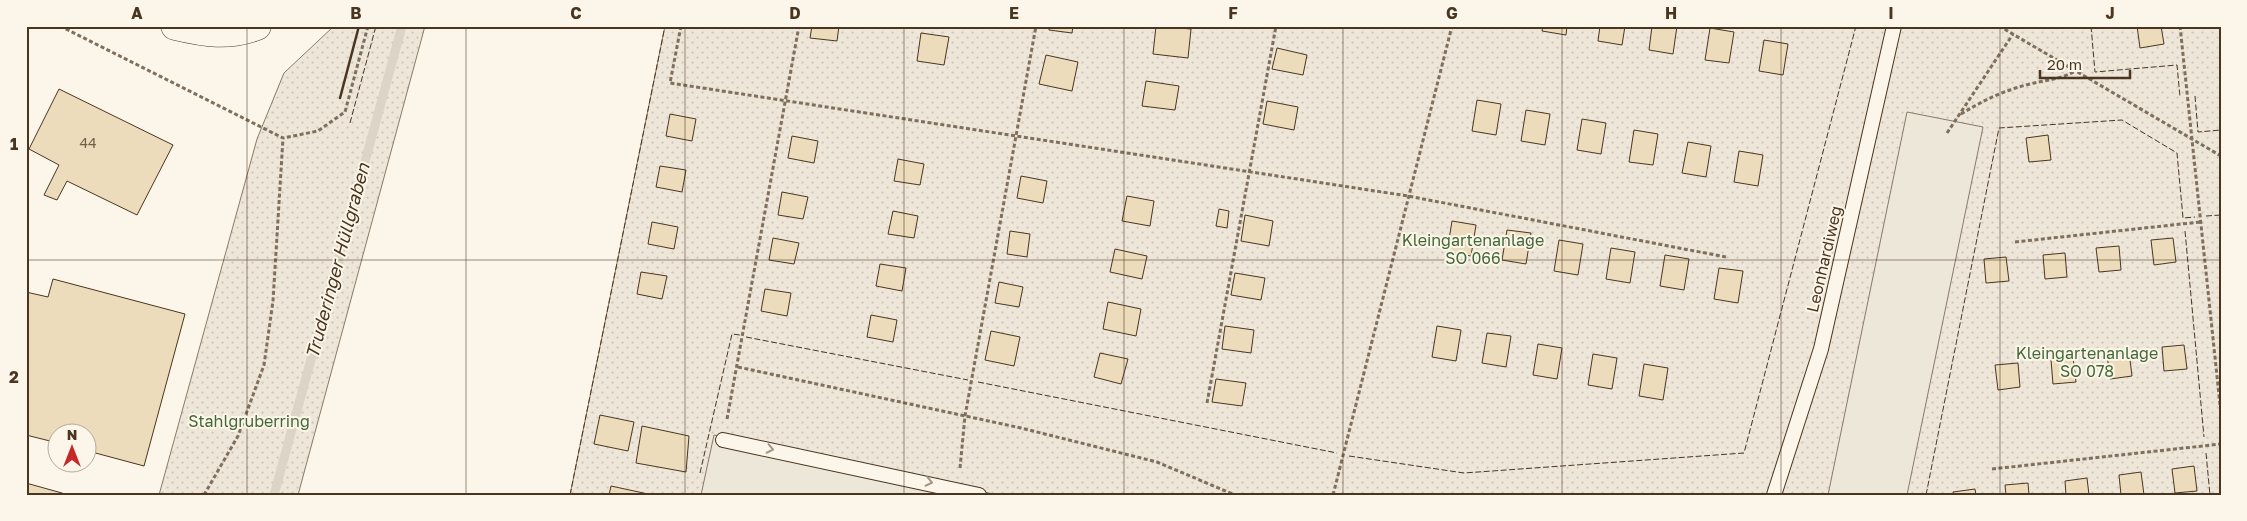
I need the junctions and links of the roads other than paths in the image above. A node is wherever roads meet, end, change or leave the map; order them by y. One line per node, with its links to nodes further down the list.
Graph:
1 (176, 26): 2 (main road)
2 (257, 26)
3 (1894, 26): 6 (lane, Leonhardiweg)
4 (722, 440): 5 (lane, one-way to 5)
5 (980, 495)
6 (1774, 495)

